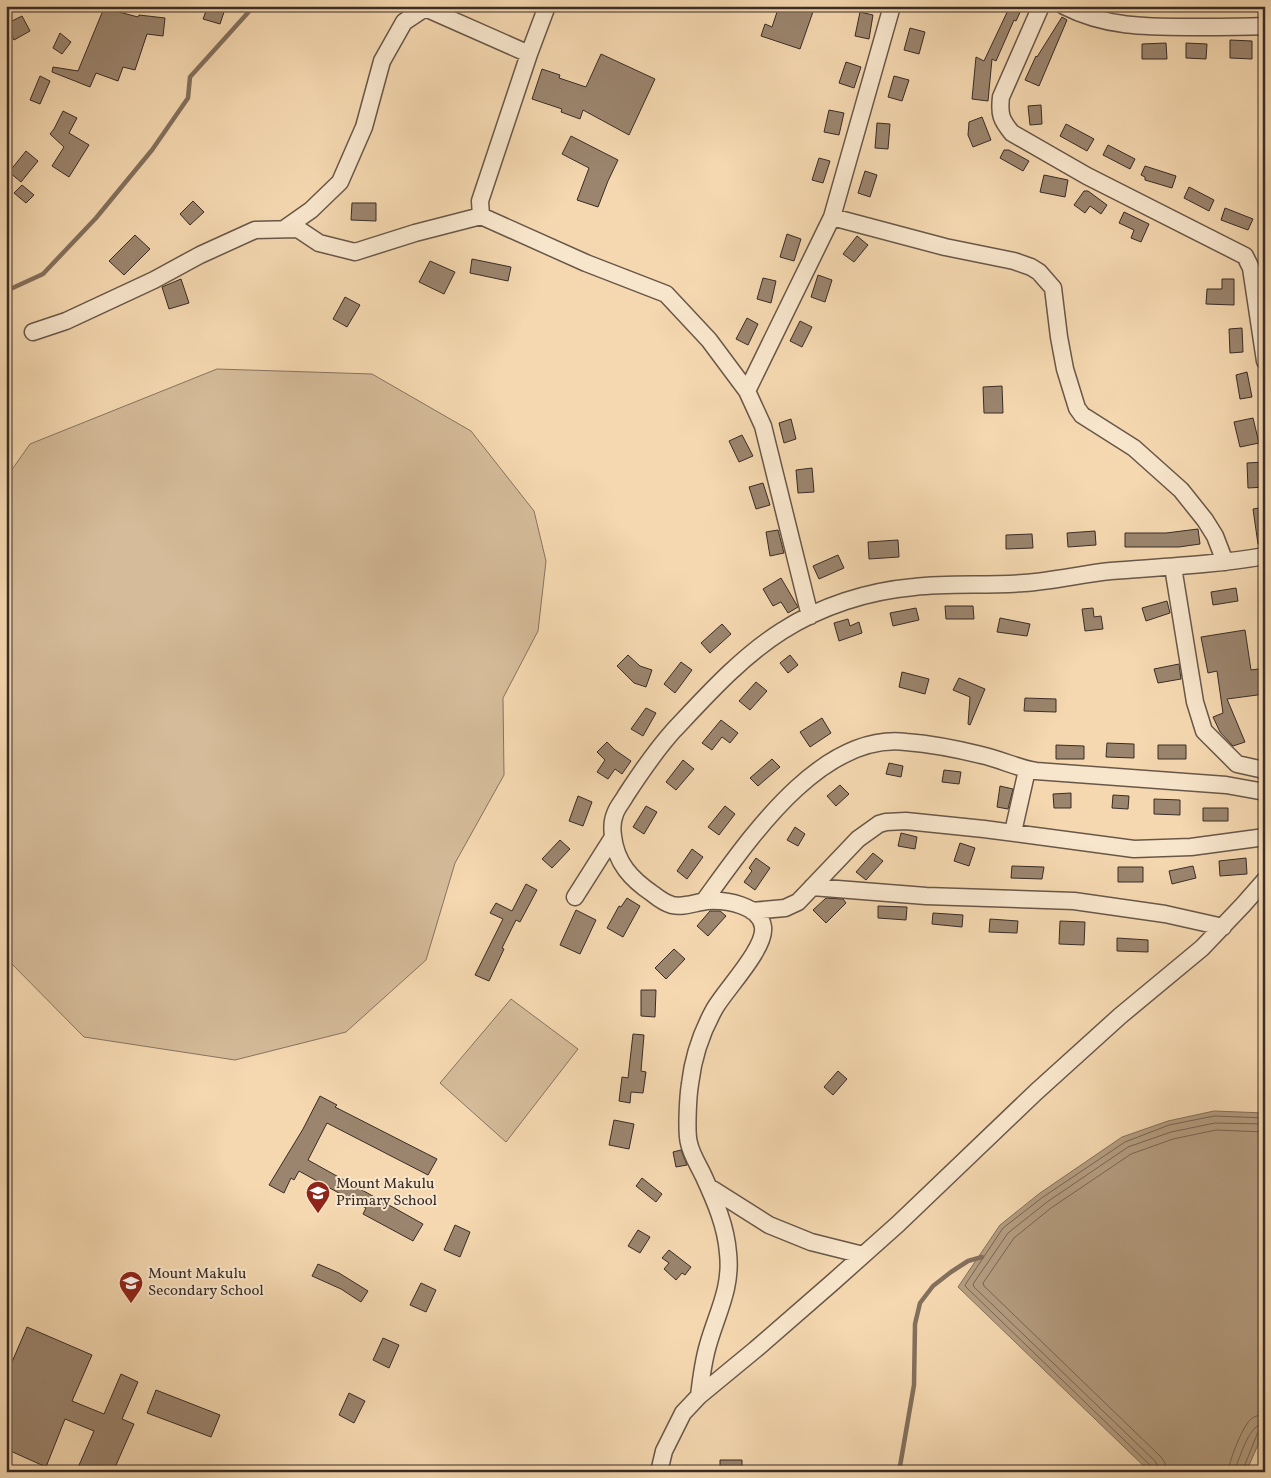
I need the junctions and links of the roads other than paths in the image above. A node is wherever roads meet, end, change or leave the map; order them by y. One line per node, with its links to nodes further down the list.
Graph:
1 (548, 6): 6 (street)
2 (892, 6): 8 (street)
3 (1041, 6): 11 (street)
4 (1064, 6): 5 (street)
5 (1265, 26)
6 (529, 54): 7 (street); 9 (street)
7 (481, 216): 9 (street); 12 (street)
8 (832, 217): 12 (street); 14 (street)
9 (284, 229): 10 (street)
10 (33, 332)
11 (1265, 361)
12 (747, 391): 16 (street)
13 (1265, 556): 14 (street)
14 (1225, 562): 15 (street)
15 (1173, 567): 16 (street); 18 (street)
16 (810, 616): 21 (street)
17 (1027, 770): 19 (street); 20 (street); 26 (street)
18 (1265, 772)
19 (1265, 792)
20 (1013, 832): 22 (street); 24 (street)
21 (613, 837): 25 (street); 26 (street)
22 (1265, 837)
23 (1265, 880): 30 (street)
24 (812, 887): 27 (street); 30 (street)
25 (575, 897)
26 (710, 898): 28 (street)
27 (775, 909): 28 (street); 29 (street)
28 (752, 911): 29 (street)
29 (763, 927): 31 (street)
30 (1223, 927): 32 (street)
31 (709, 1187): 32 (street); 33 (street)
32 (863, 1255): 33 (street)
33 (699, 1396): 34 (street)
34 (659, 1472)

